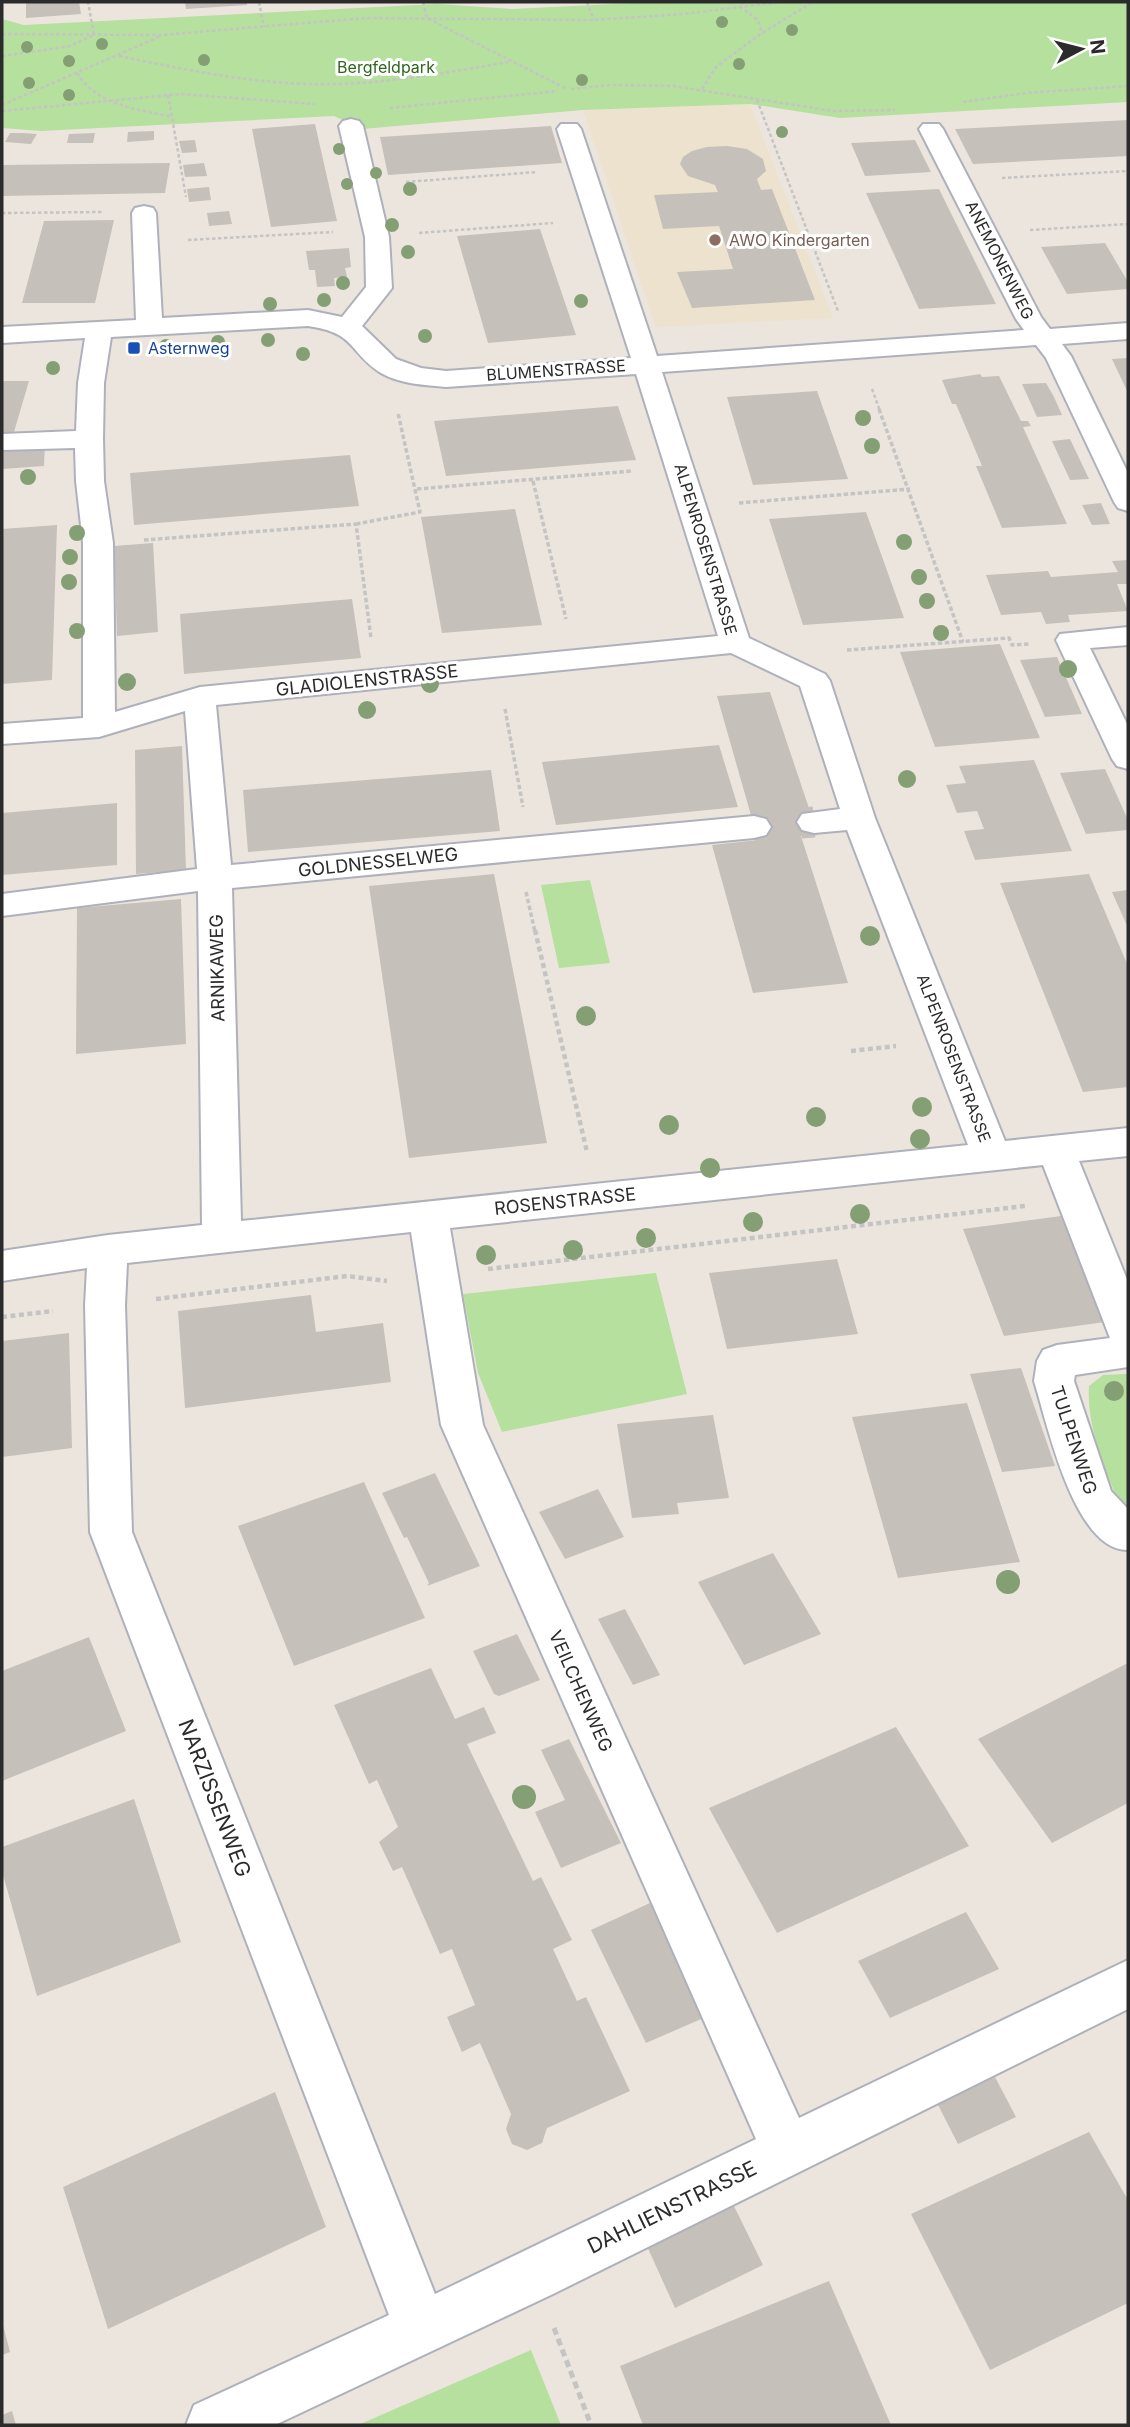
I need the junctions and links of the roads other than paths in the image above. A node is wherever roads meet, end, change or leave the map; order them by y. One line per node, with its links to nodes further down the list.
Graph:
1 (351, 127): 5 (street)
2 (569, 129): 11 (street, ALPENROSENSTRASSE)
3 (931, 129): 10 (street, ANEMONENWEG)
4 (145, 224): 6 (street)
5 (348, 327): 6 (street); 11 (street, BLUMENSTRASSE)
6 (149, 328): 7 (street)
7 (99, 331): 9 (street); 12 (street)
8 (1128, 331): 10 (street, BLUMENSTRASSE)
9 (2, 335)
10 (1042, 337): 11 (street, BLUMENSTRASSE); 14 (street, ANEMONENWEG)
11 (646, 364): 16 (street, ALPENROSENSTRASSE)
12 (89, 439): 13 (street); 18 (street)
13 (2, 442)
14 (1128, 502)
15 (1128, 636): 20 (street)
16 (749, 650): 17 (street, GLADIOLENSTRASSE); 21 (street, ALPENROSENSTRASSE)
17 (200, 697): 18 (street, GLADIOLENSTRASSE); 24 (street, ARNIKAWEG)
18 (99, 727): 19 (street, GLADIOLENSTRASSE)
19 (2, 734)
20 (1128, 759)
21 (859, 818): 22 (street); 28 (street, ALPENROSENSTRASSE)
22 (814, 822)
23 (754, 827): 24 (street, GOLDNESSELWEG)
24 (215, 878): 25 (street, GOLDNESSELWEG); 30 (street, ARNIKAWEG)
25 (2, 905)
26 (1128, 1142): 27 (street, ROSENSTRASSE)
27 (1055, 1150): 28 (street, ROSENSTRASSE); 33 (street)
28 (992, 1157): 29 (street, ROSENSTRASSE)
29 (428, 1215): 30 (street, ROSENSTRASSE); 37 (street, VEILCHENWEG)
30 (222, 1239): 31 (street, ROSENSTRASSE)
31 (108, 1250): 32 (street, ROSENSTRASSE); 38 (street, NARZISSENWEG)
32 (2, 1266)
33 (1128, 1334)
34 (1128, 1351): 35 (street, TULPENWEG)
35 (1128, 1532)
36 (1128, 1984): 37 (street, DAHLIENSTRASSE)
37 (787, 2151): 38 (street, DAHLIENSTRASSE)
38 (421, 2327): 39 (street, DAHLIENSTRASSE)
39 (214, 2425)

